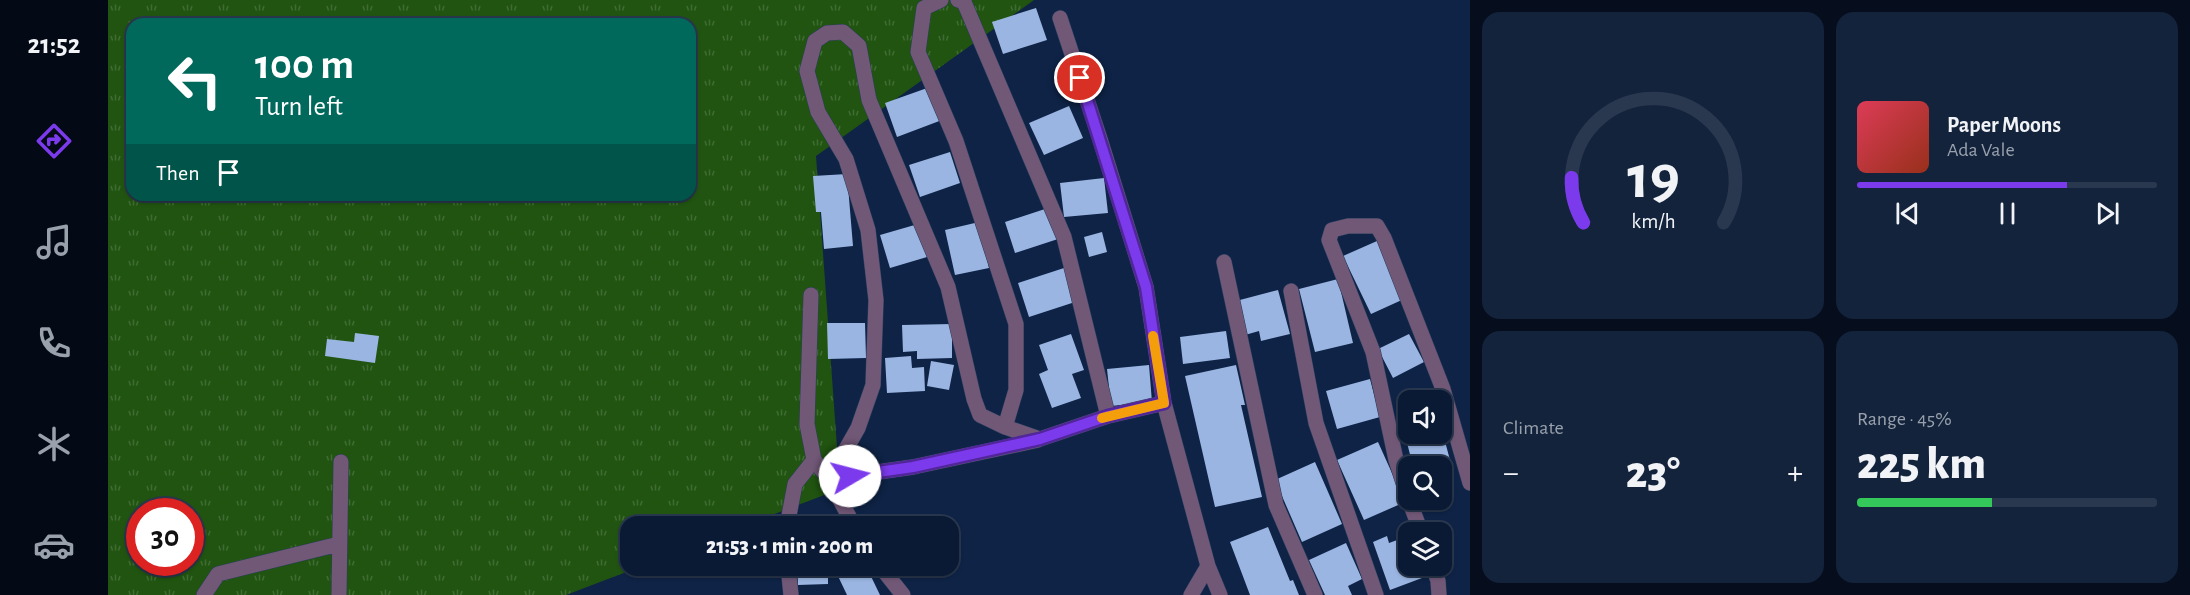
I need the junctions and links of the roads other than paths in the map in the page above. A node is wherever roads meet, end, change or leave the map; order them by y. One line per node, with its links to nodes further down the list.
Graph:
1 (941, 0): 9 (street)
2 (958, 0): 8 (street)
3 (1060, 18): 7 (street)
4 (1224, 262): 29 (street)
5 (1291, 291): 30 (street)
6 (811, 295): 11 (street)
7 (1164, 403): 8 (street); 19 (street)
8 (1108, 416): 10 (street)
9 (1005, 427): 10 (street); 14 (street)
10 (1040, 439): 14 (street)
11 (814, 460): 14 (street); 16 (street)
12 (341, 462): 18 (street)
13 (1398, 468): 15 (street)
14 (829, 479): 17 (street)
15 (1470, 483)
16 (789, 516)
17 (849, 516)
18 (339, 544): 23 (street); 24 (street)
19 (1208, 566): 27 (street); 28 (street)
20 (789, 576): 25 (street)
21 (888, 576): 26 (street)
22 (1436, 576): 31 (street)
23 (204, 595)
24 (339, 595)
25 (791, 595)
26 (903, 595)
27 (1191, 595)
28 (1220, 595)
29 (1315, 595)
30 (1376, 595)
31 (1439, 595)

